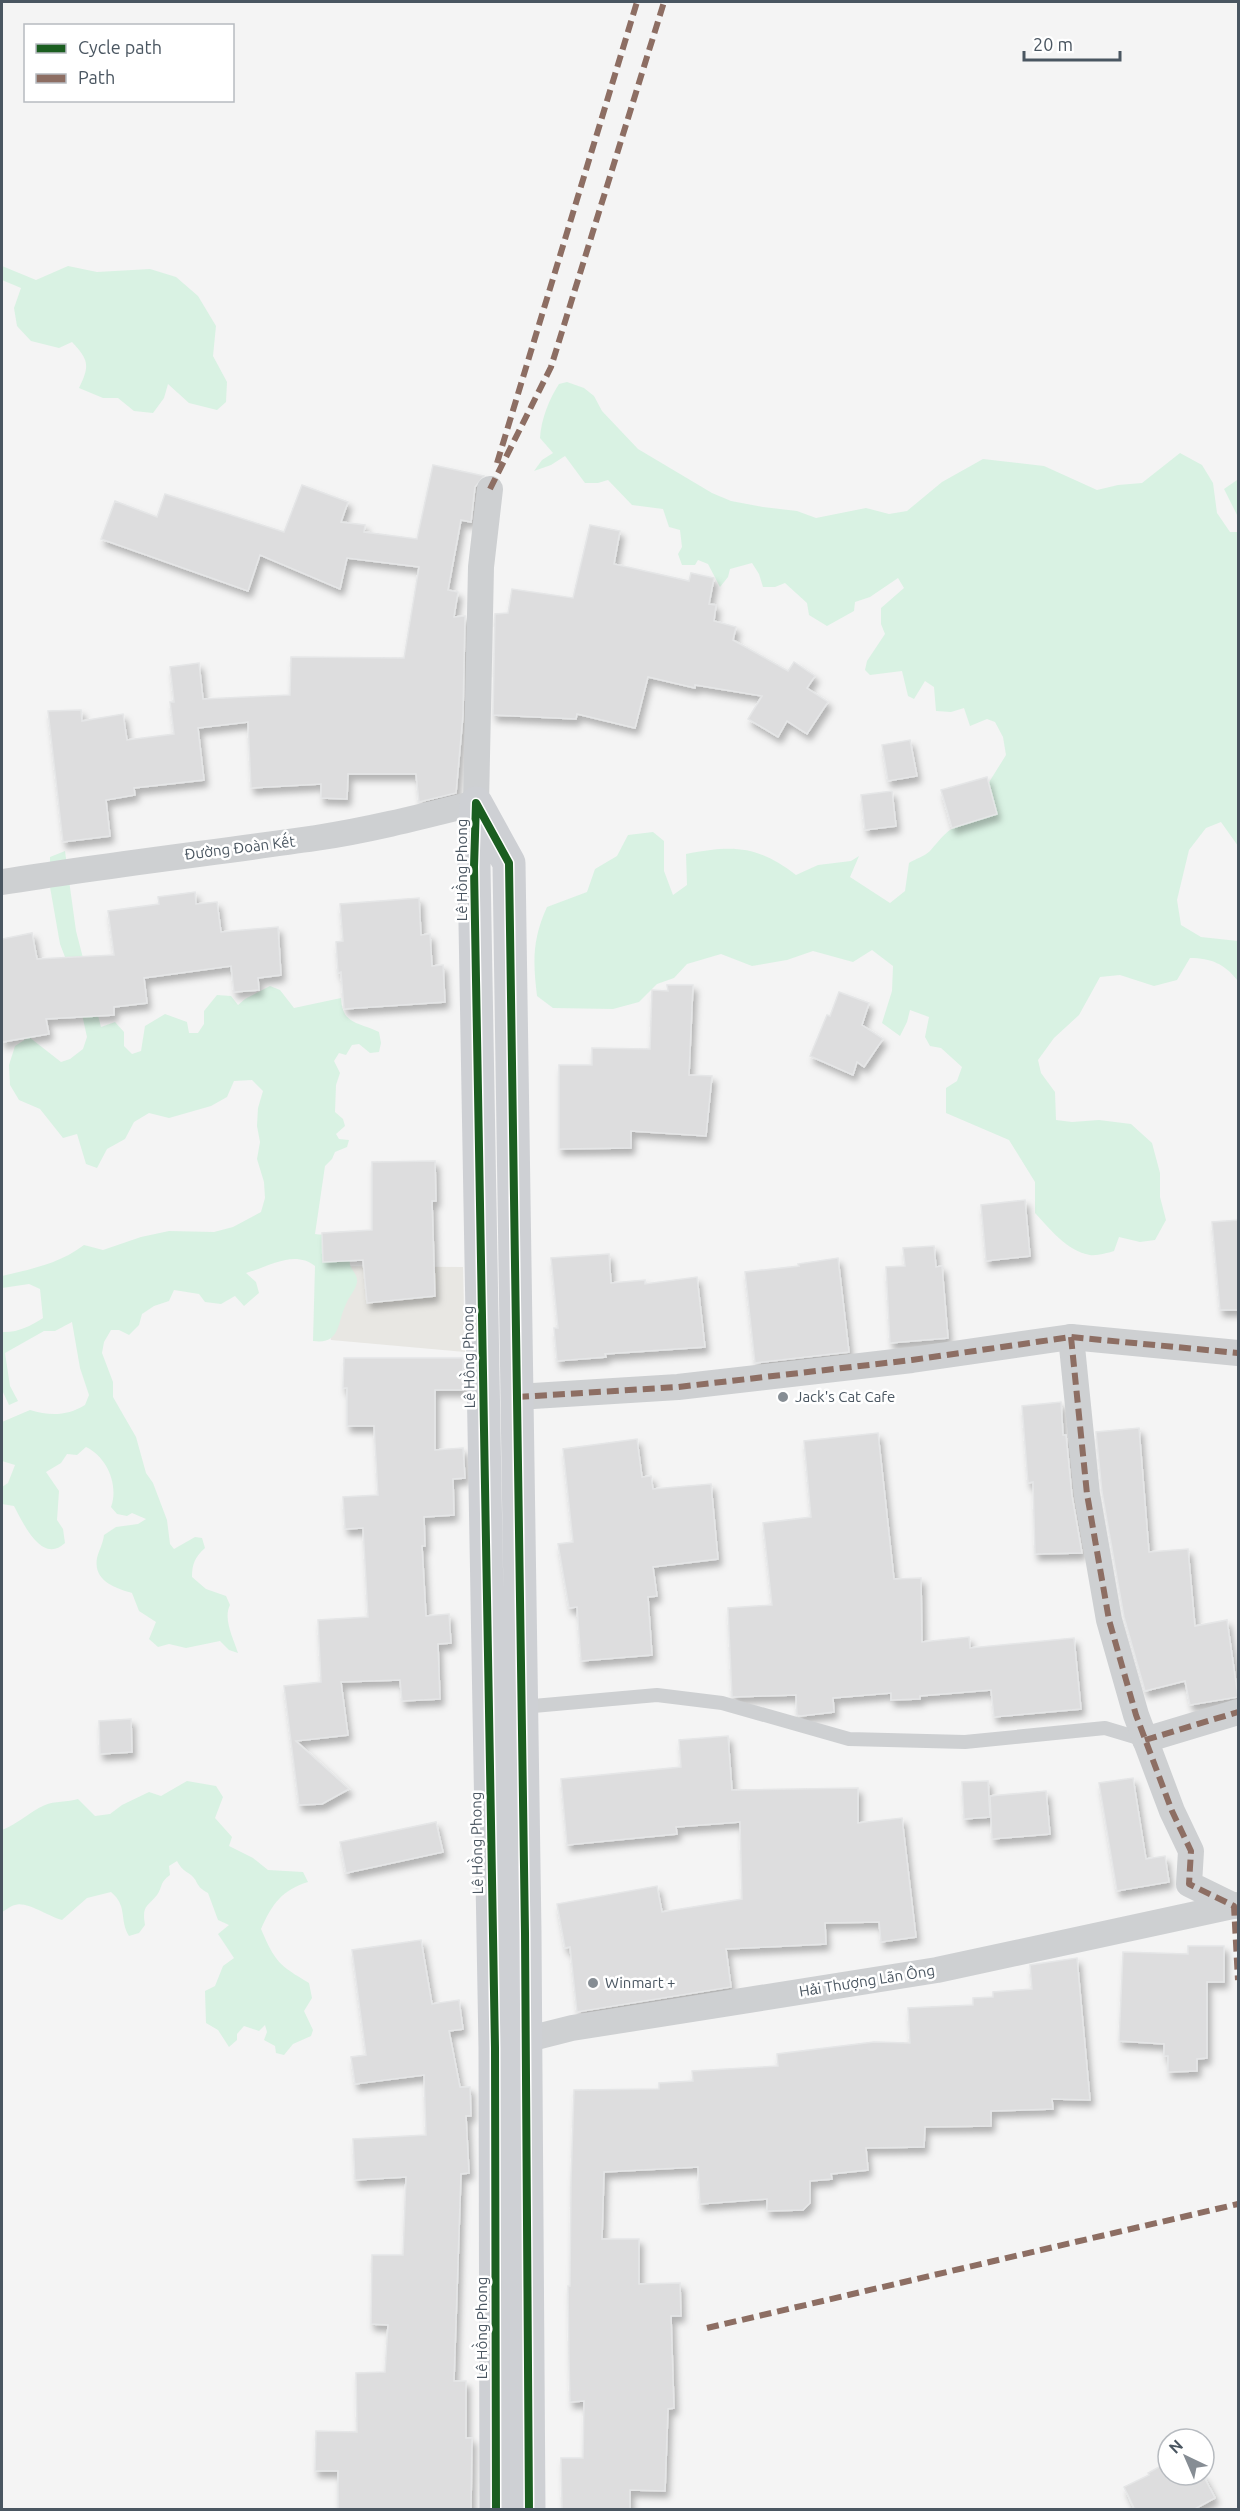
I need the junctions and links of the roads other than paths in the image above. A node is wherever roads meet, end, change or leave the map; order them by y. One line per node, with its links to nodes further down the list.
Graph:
1 (490, 489): 2 (street)
2 (476, 802): 3 (street, Đường Đoàn Kết); 6 (street, Lê Hồng Phong); 12 (street, Lê Hồng Phong)
3 (2, 882)
4 (1071, 1337): 5 (street); 6 (street); 9 (street)
5 (1239, 1353)
6 (517, 1396): 7 (street, Lê Hồng Phong)
7 (522, 1707): 9 (lane); 11 (street, Lê Hồng Phong)
8 (1239, 1712): 9 (street)
9 (1145, 1740): 10 (street)
10 (1236, 1906): 11 (street, Hải Thượng Lãn Ông)
11 (526, 2040): 12 (street, Hải Thượng Lãn Ông); 14 (street, Lê Hồng Phong)
12 (495, 2048): 13 (street, Lê Hồng Phong)
13 (496, 2510)
14 (529, 2510)

